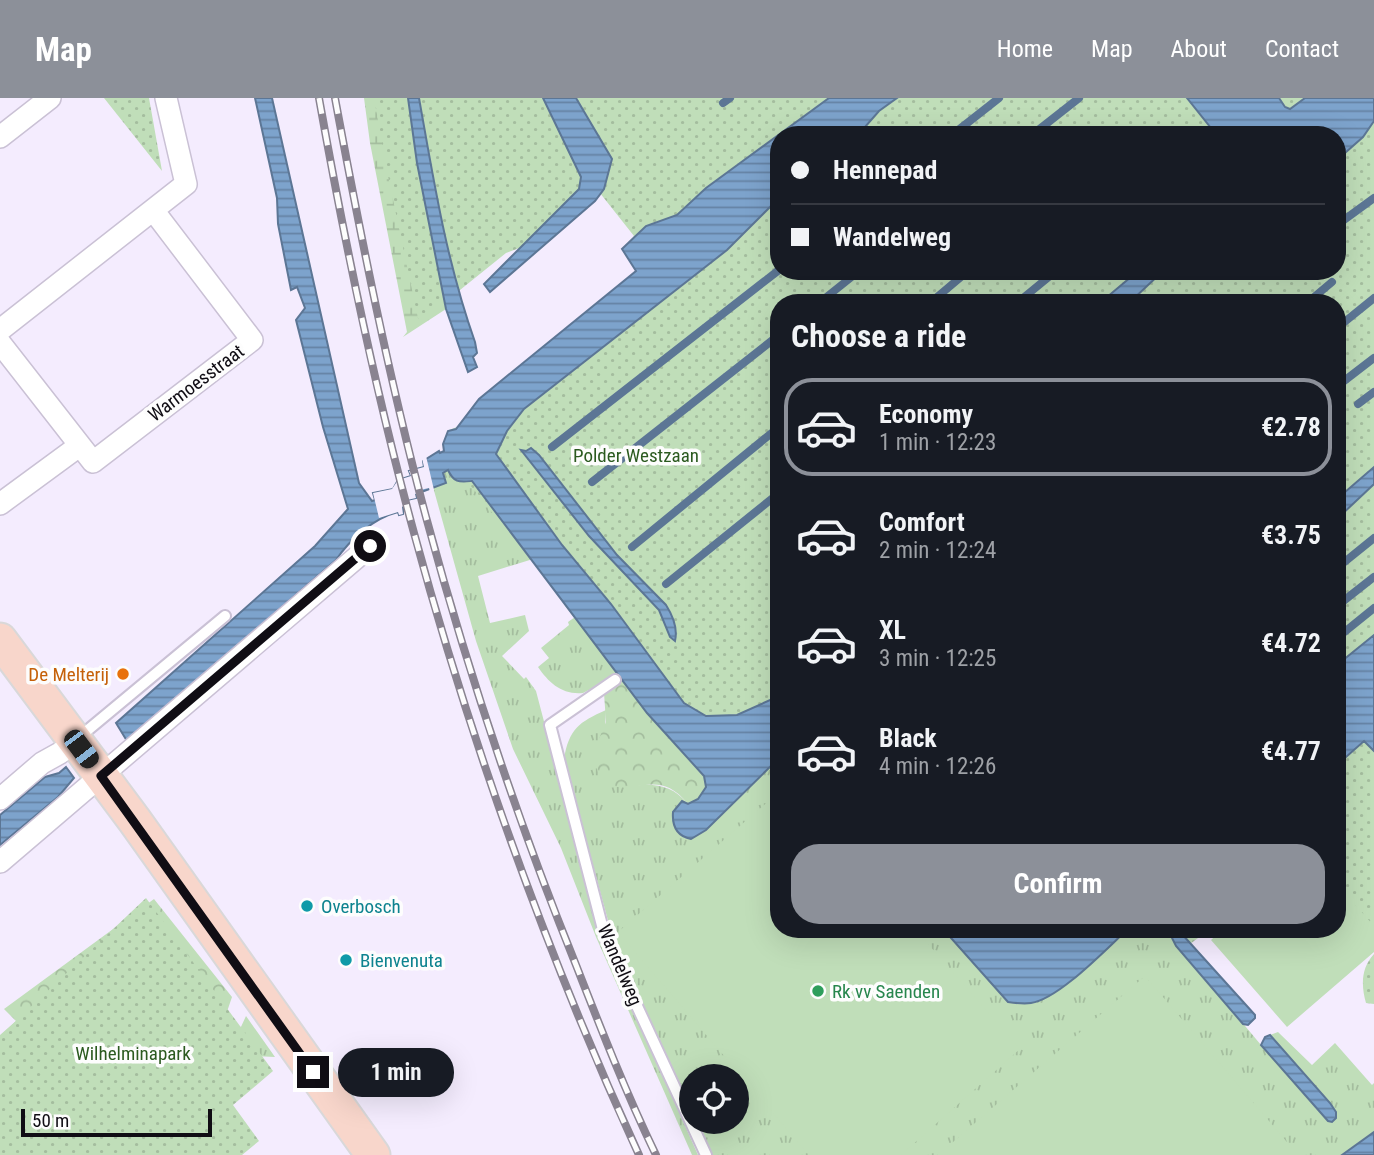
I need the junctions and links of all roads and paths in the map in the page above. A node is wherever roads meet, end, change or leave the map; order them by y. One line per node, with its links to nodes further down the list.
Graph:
1 (50, 98): 3 (street)
2 (166, 98): 4 (street)
3 (0, 137)
4 (153, 210): 5 (street); 7 (street, Warmoesstraat)
5 (0, 330)
6 (0, 343): 7 (street)
7 (79, 446): 8 (street)
8 (0, 504)
9 (370, 546): 13 (street)
10 (225, 616): 13 (lane)
11 (0, 640): 13 (main road)
12 (615, 680): 17 (lane, Wandelweg)
13 (88, 759): 14 (street); 15 (street); 16 (main road)
14 (0, 799)
15 (0, 862)
16 (373, 1155)
17 (706, 1155)

